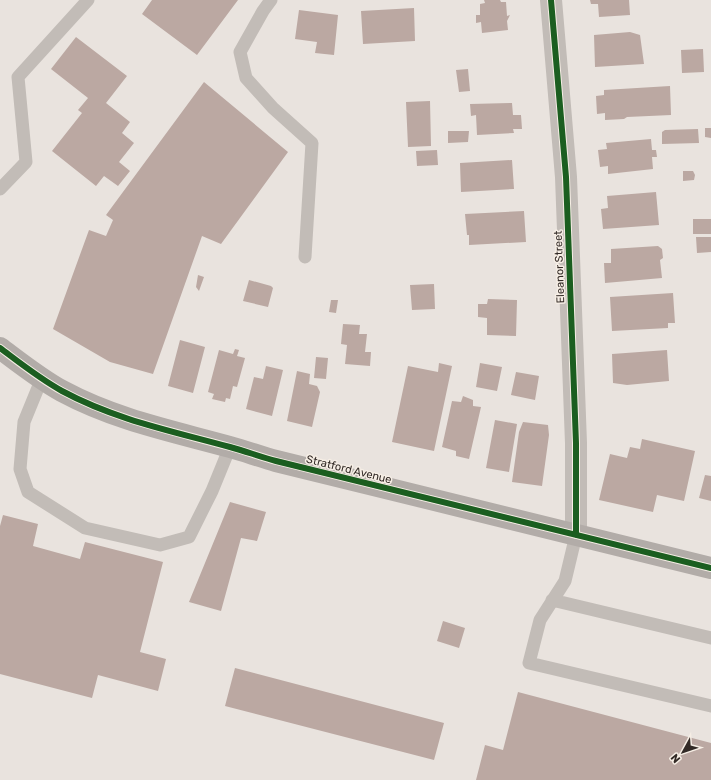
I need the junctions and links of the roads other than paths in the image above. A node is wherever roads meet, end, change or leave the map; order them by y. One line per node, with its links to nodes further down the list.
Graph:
1 (88, 0): 4 (lane)
2 (271, 0): 5 (lane)
3 (551, 0): 9 (street, Eleanor Street)
4 (0, 189)
5 (305, 257)
6 (0, 348): 7 (main road, Stratford Avenue)
7 (42, 378): 8 (main road, Stratford Avenue); 8 (lane)
8 (230, 447): 9 (main road, Stratford Avenue)
9 (576, 535): 10 (main road, Stratford Avenue); 11 (lane)
10 (711, 568)
11 (552, 600): 12 (lane); 13 (lane)
12 (711, 638)
13 (711, 706)

